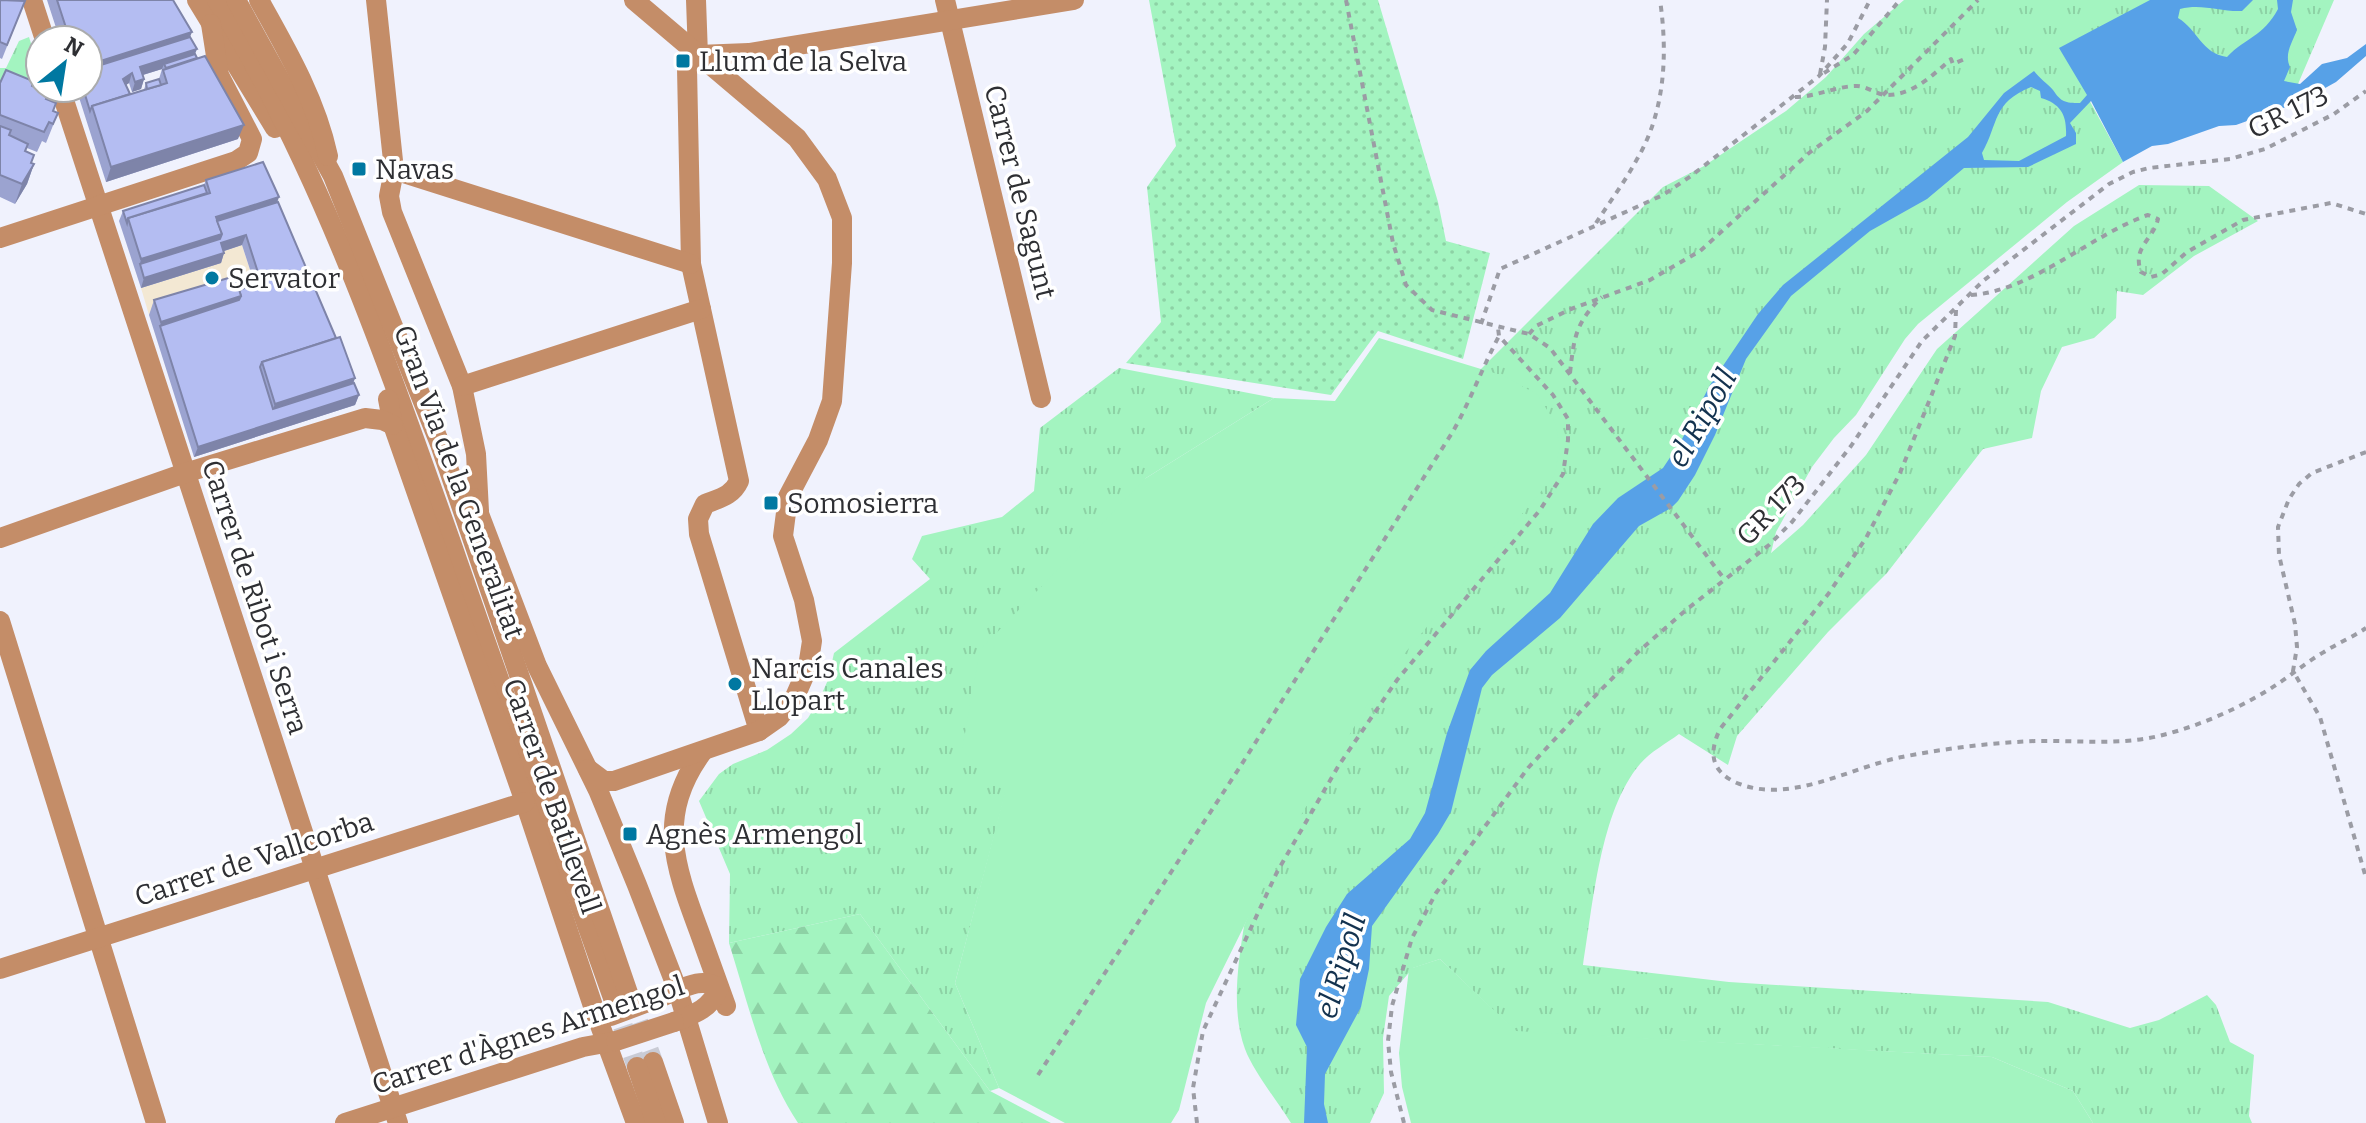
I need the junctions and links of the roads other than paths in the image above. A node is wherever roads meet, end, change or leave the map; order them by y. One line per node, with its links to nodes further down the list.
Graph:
1 (32, 0): 11 (street)
2 (197, 0): 12 (street)
3 (217, 0): 16 (street, Gran Via de la Generalitat)
4 (236, 0): 17 (street, Gran Via de la Generalitat)
5 (259, 0): 17 (street)
6 (376, 0): 15 (street)
7 (634, 0): 13 (street)
8 (696, 0): 13 (street)
9 (1074, 0): 10 (street)
10 (947, 10): 13 (street); 25 (street, Carrer de Sagunt)
11 (40, 24)
12 (211, 24): 16 (street); 18 (street)
13 (698, 55): 20 (street); 31 (street)
14 (65, 104): 18 (street, Carrer de Ribot i Serra)
15 (394, 170): 20 (street); 24 (street)
16 (310, 172): 23 (street, Gran Via de la Generalitat)
17 (333, 176): 21 (street, Gran Via de la Generalitat)
18 (99, 207): 19 (street); 27 (street, Carrer de Ribot i Serra)
19 (0, 238)
20 (691, 264): 22 (street)
21 (374, 280): 28 (street); 40 (street, Gran Via de la Generalitat)
22 (701, 309): 24 (street); 31 (street)
23 (381, 348): 26 (street, Carrer de Batllevell); 40 (street, Gran Via de la Generalitat)
24 (462, 386): 28 (street)
25 (1041, 398)
26 (393, 425): 27 (street); 34 (street, Carrer de Batllevell)
27 (185, 473): 29 (street); 35 (street, Carrer de Ribot i Serra)
28 (479, 515): 33 (street)
29 (0, 538)
30 (0, 621): 36 (street)
31 (759, 731): 32 (street)
32 (703, 751): 33 (street); 39 (street)
33 (588, 769): 38 (street)
34 (525, 802): 35 (street, Carrer de Vallcorba); 40 (street, Carrer de Batllevell)
35 (313, 868): 36 (street, Carrer de Vallcorba); 43 (street, Carrer de Ribot i Serra)
36 (98, 938): 37 (street, Carrer de Vallcorba); 44 (street)
37 (0, 969)
38 (671, 994): 39 (street); 40 (street, bridge); 41 (street)
39 (722, 997): 41 (street, Carrer d'Àgnes Armengol)
40 (612, 1004): 42 (street, Carrer de Batllevell)
41 (680, 1020): 42 (street, Carrer d'Àgnes Armengol, bridge); 49 (street)
42 (612, 1043): 43 (street, Carrer d'Àgnes Armengol); 46 (street, Carrer de Batllevell)
43 (395, 1115): 45 (street, Carrer d'Àgnes Armengol)
44 (156, 1123)
45 (345, 1123)
46 (636, 1123)
47 (656, 1123): 48 (street)
48 (674, 1123)
49 (718, 1123)

